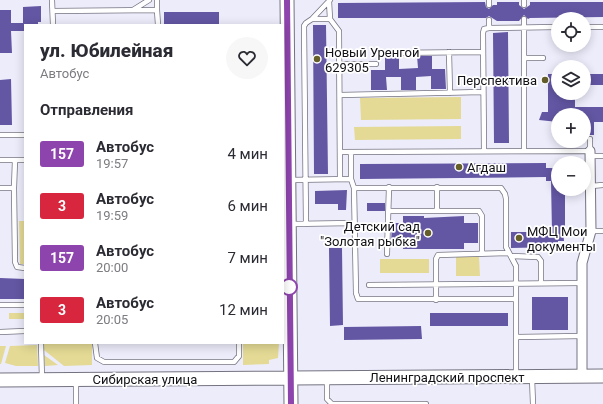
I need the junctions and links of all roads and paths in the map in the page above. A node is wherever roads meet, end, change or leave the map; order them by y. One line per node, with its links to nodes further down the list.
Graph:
1 (52, 0): 8 (lane)
2 (149, 0): 6 (lane)
3 (157, 0): 7 (lane)
4 (287, 0): 43 (main road)
5 (330, 1): 9 (lane); 11 (lane)
6 (131, 10): 7 (lane); 8 (lane)
7 (157, 10): 14 (lane)
8 (53, 11): 13 (lane)
9 (330, 19): 11 (lane); 25 (lane)
10 (524, 19): 19 (lane)
11 (312, 20): 46 (lane)
12 (489, 20): 18 (lane)
13 (53, 24)
14 (158, 24)
15 (551, 27): 19 (lane)
16 (591, 27): 17 (lane)
17 (603, 27)
18 (489, 28): 19 (lane); 21 (lane)
19 (524, 28): 23 (lane)
20 (449, 52): 21 (lane); 22 (lane); 28 (lane)
21 (483, 52): 27 (lane)
22 (385, 53)
23 (524, 58): 24 (lane); 34 (lane)
24 (543, 58)
25 (340, 64): 26 (lane); 29 (lane)
26 (376, 64)
27 (483, 92): 28 (lane); 33 (lane)
28 (450, 93): 29 (lane)
29 (340, 95): 35 (lane)
30 (0, 135): 31 (lane)
31 (24, 135)
32 (590, 148): 37 (lane)
33 (484, 151): 34 (lane); 36 (lane)
34 (524, 151): 37 (lane)
35 (340, 152): 36 (lane); 44 (lane)
36 (351, 152): 45 (lane)
37 (590, 153): 38 (street); 39 (lane)
38 (590, 156)
39 (603, 156)
40 (0, 160): 41 (lane)
41 (15, 160): 42 (lane); 52 (lane)
42 (24, 160)
43 (286, 174): 46 (lane); 58 (main road)
44 (340, 179): 45 (lane); 46 (lane)
45 (351, 179): 53 (lane)
46 (305, 180): 59 (lane)
47 (603, 185): 48 (lane)
48 (591, 186)
49 (390, 187): 50 (lane); 53 (lane); 55 (lane)
50 (437, 187): 56 (lane); 64 (lane)
51 (0, 188): 52 (lane)
52 (14, 188): 65 (lane)
53 (354, 188): 57 (lane)
54 (591, 196): 60 (street)
55 (390, 210): 56 (lane); 63 (lane)
56 (437, 210): 62 (lane)
57 (354, 223): 59 (lane); 72 (lane)
58 (288, 224): 59 (lane); 75 (main road)
59 (306, 224)
60 (591, 231): 61 (lane); 67 (street)
61 (603, 231)
62 (482, 253): 64 (lane); 68 (lane)
63 (387, 254)
64 (509, 254): 66 (lane); 69 (lane)
65 (24, 268)
66 (541, 283): 67 (lane); 69 (lane)
67 (581, 283): 78 (street)
68 (436, 284): 69 (lane); 70 (lane); 72 (lane)
69 (517, 284): 71 (lane)
70 (369, 285)
71 (516, 299): 72 (lane); 79 (lane)
72 (436, 300)
73 (0, 305): 74 (lane)
74 (24, 305)
75 (286, 319): 88 (main road)
76 (24, 331): 77 (lane)
77 (0, 332)
78 (582, 336): 79 (lane); 85 (street)
79 (517, 337): 83 (lane)
80 (41, 344): 89 (lane)
81 (95, 344): 82 (lane)
82 (239, 344)
83 (516, 376): 84 (main road, Ленинградский проспект); 87 (main road, Ленинградский проспект)
84 (532, 376): 85 (main road, Ленинградский проспект); 95 (lane)
85 (582, 376): 86 (main road, Ленинградский проспект)
86 (603, 376)
87 (327, 377): 88 (main road, Ленинградский проспект); 94 (lane)
88 (290, 378): 90 (main road, Сибирская улица); 93 (main road)
89 (42, 379): 90 (main road, Сибирская улица); 91 (main road, Сибирская улица)
90 (76, 379): 92 (lane)
91 (0, 380)
92 (76, 404)
93 (291, 404)
94 (426, 404)
95 (533, 404)

